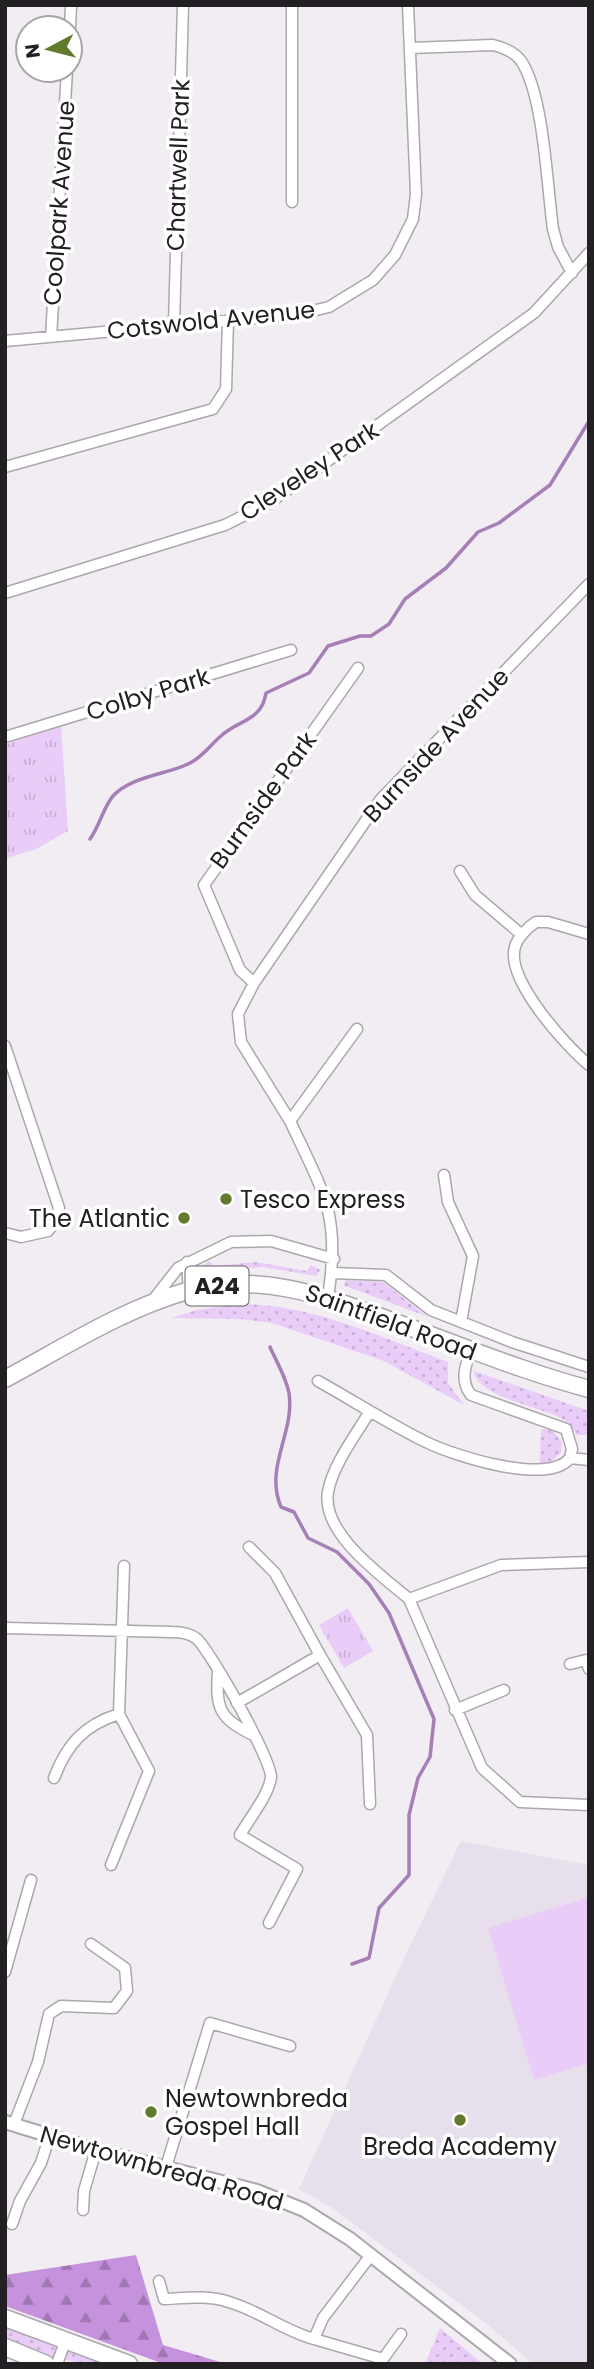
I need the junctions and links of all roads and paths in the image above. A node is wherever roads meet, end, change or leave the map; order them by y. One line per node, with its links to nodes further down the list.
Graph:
1 (183, 5): 10 (street, Chartwell Park)
2 (292, 5): 6 (street)
3 (408, 5): 4 (street, Cotswold Avenue)
4 (410, 48): 8 (street); 9 (street, Cotswold Avenue)
5 (66, 84): 11 (street, Coolpark Avenue)
6 (292, 202)
7 (589, 253): 8 (street, Cleveley Park)
8 (572, 274): 15 (street, Cleveley Park)
9 (228, 320): 10 (street, Cotswold Avenue); 13 (street)
10 (174, 324): 11 (street, Cotswold Avenue)
11 (51, 337): 12 (street, Cotswold Avenue)
12 (5, 341)
13 (5, 467)
14 (587, 586): 22 (street, Burnside Avenue)
15 (5, 593)
16 (291, 650): 18 (street, Colby Park)
17 (358, 668): 22 (street, Burnside Park)
18 (5, 737)
19 (460, 871): 21 (street)
20 (589, 934): 21 (street)
21 (522, 935): 25 (street)
22 (254, 984): 26 (street)
23 (357, 1029): 26 (street)
24 (5, 1046): 28 (street)
25 (589, 1065)
26 (290, 1121): 29 (street)
27 (444, 1175): 35 (street)
28 (5, 1234)
29 (334, 1259): 30 (street, Saintfield Road); 31 (street)
30 (187, 1262): 32 (street); 34 (street, Saintfield Road)
31 (333, 1273): 33 (street); 35 (street, Saintfield Road)
32 (189, 1291): 33 (highway, Saintfield Road / A24); 34 (highway, Saintfield Road / A24)
33 (328, 1297): 36 (highway, Saintfield Road / A24)
34 (150, 1304): 38 (highway, Saintfield Road / A24)
35 (461, 1322): 37 (street, Saintfield Road)
36 (471, 1350): 40 (highway, Saintfield Road / A24); 42 (street)
37 (589, 1367)
38 (5, 1379)
39 (318, 1381): 41 (street)
40 (589, 1389)
41 (370, 1411): 42 (street); 47 (street)
42 (570, 1458): 43 (street)
43 (589, 1460)
44 (249, 1547): 50 (street)
45 (589, 1562): 47 (street)
46 (124, 1566): 49 (street)
47 (409, 1600): 56 (street)
48 (5, 1628): 49 (street)
49 (120, 1630): 53 (street); 57 (street)
50 (320, 1655): 55 (street); 60 (street)
51 (570, 1664): 52 (street)
52 (589, 1669)
53 (218, 1672): 55 (street); 58 (street)
54 (504, 1690): 56 (street)
55 (237, 1703): 58 (street)
56 (456, 1710): 61 (street)
57 (119, 1714): 59 (street); 62 (street)
58 (256, 1737): 64 (street)
59 (54, 1778)
60 (370, 1804)
61 (589, 1805)
62 (111, 1865)
63 (32, 1880): 66 (street)
64 (269, 1923)
65 (91, 1944): 68 (street, Newtownbreda Road)
66 (5, 1972)
67 (290, 2046): 71 (street)
68 (10, 2123): 69 (street, Newtownbreda Road)
69 (50, 2135): 70 (street, Newtownbreda Road); 73 (street)
70 (96, 2150): 71 (street, Newtownbreda Road); 72 (street)
71 (166, 2168): 74 (street, Newtownbreda Road)
72 (83, 2210)
73 (12, 2224)
74 (371, 2255): 78 (street); 84 (street, Newtownbreda Road)
75 (159, 2281): 78 (street)
76 (5, 2318): 79 (highway)
77 (401, 2334): 78 (street)
78 (314, 2339)
79 (65, 2342): 82 (street); 83 (highway)
80 (5, 2347): 81 (highway)
81 (46, 2364)
82 (57, 2364)
83 (129, 2364)
84 (510, 2364)

